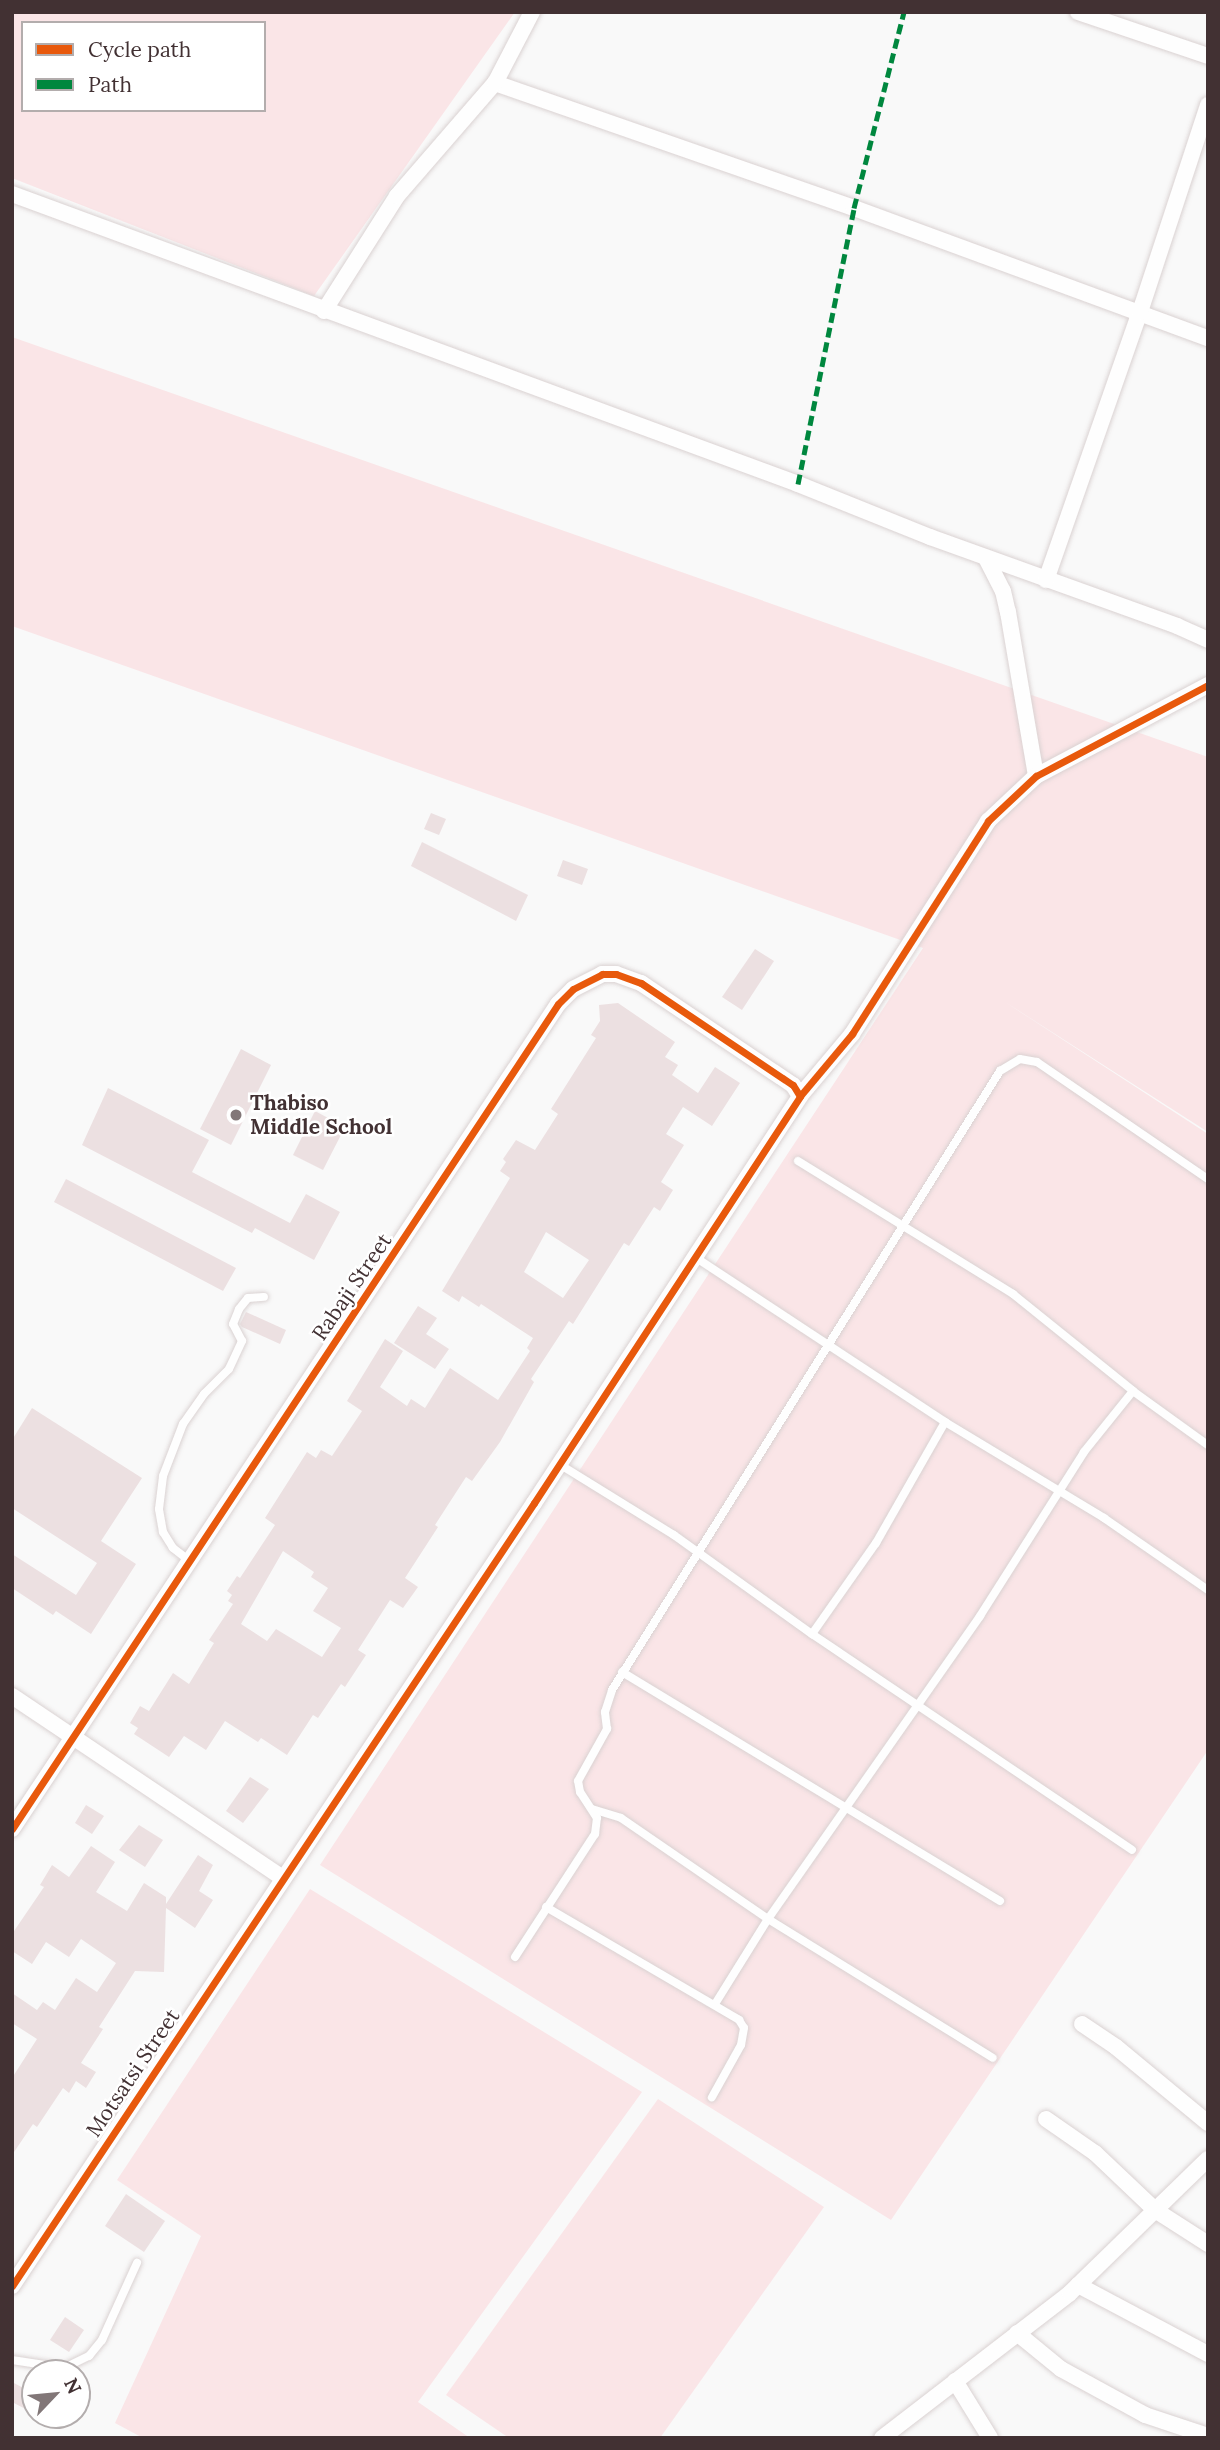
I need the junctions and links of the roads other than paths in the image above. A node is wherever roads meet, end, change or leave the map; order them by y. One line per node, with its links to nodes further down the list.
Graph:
1 (532, 12): 4 (street)
2 (1078, 12): 3 (street)
3 (1208, 56)
4 (495, 83): 7 (street); 8 (street)
5 (1208, 105): 8 (street)
6 (12, 194): 7 (street)
7 (324, 311): 10 (street)
8 (1140, 312): 9 (street); 11 (street)
9 (1208, 338)
10 (986, 558): 11 (street); 14 (street)
11 (1046, 580): 12 (street)
12 (1208, 640)
13 (1208, 685): 14 (street, Motsatsi Street)
14 (1036, 776): 15 (street, Motsatsi Street)
15 (800, 1096): 19 (street, Motsatsi Street); 28 (street, Rabaji Street)
16 (798, 1161): 18 (lane)
17 (1208, 1179): 18 (lane)
18 (903, 1227): 21 (lane); 22 (lane)
19 (695, 1257): 21 (lane); 25 (street, Motsatsi Street)
20 (264, 1297): 28 (lane)
21 (828, 1347): 23 (lane); 27 (lane)
22 (1133, 1391): 24 (lane); 26 (lane)
23 (945, 1422): 26 (lane); 30 (lane)
24 (1208, 1445)
25 (559, 1464): 27 (lane); 39 (street, Motsatsi Street)
26 (1059, 1491): 29 (lane); 33 (lane)
27 (697, 1552): 30 (lane); 31 (lane)
28 (191, 1562): 34 (street, Rabaji Street)
29 (1208, 1590)
30 (812, 1634): 33 (lane)
31 (622, 1672): 35 (lane); 36 (lane)
32 (12, 1696): 34 (street)
33 (917, 1705): 35 (lane); 38 (lane)
34 (74, 1738): 37 (street, Rabaji Street); 39 (street)
35 (844, 1808): 40 (lane); 42 (lane)
36 (592, 1809): 41 (lane); 42 (lane)
37 (12, 1829)
38 (1132, 1850)
39 (283, 1878): 55 (street, Motsatsi Street)
40 (1000, 1901)
41 (546, 1908): 43 (lane); 44 (lane)
42 (768, 1919): 44 (lane); 46 (lane)
43 (515, 1957)
44 (715, 2004): 47 (lane)
45 (1082, 2024): 49 (street)
46 (993, 2058)
47 (712, 2097)
48 (1046, 2119): 51 (street)
49 (1208, 2123)
50 (1208, 2159): 51 (street)
51 (1155, 2210): 52 (street); 54 (street)
52 (1208, 2244)
53 (137, 2263): 58 (lane)
54 (1078, 2285): 56 (street); 57 (street)
55 (12, 2287)
56 (1017, 2333): 59 (street); 60 (street)
57 (1208, 2354)
58 (12, 2360)
59 (955, 2381): 61 (street); 62 (street)
60 (1208, 2436)
61 (881, 2438)
62 (990, 2438)

